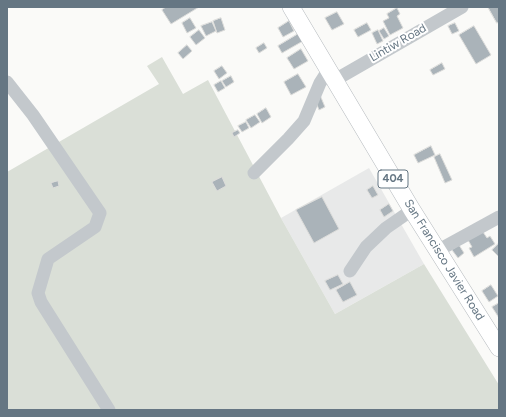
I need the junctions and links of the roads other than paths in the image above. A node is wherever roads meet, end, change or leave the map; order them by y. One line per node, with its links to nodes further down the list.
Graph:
1 (291, 7): 3 (main road, San Francisco Javier Road / 404)
2 (462, 7): 3 (street, Lintiw Road)
3 (332, 74): 5 (street); 6 (main road, San Francisco Javier Road / 404)
4 (7, 82): 11 (street)
5 (254, 173)
6 (412, 210): 8 (main road, San Francisco Javier Road / 404); 9 (street)
7 (499, 217): 8 (street)
8 (437, 251): 10 (main road, San Francisco Javier Road / 404)
9 (350, 271)
10 (499, 348)
11 (109, 410)

